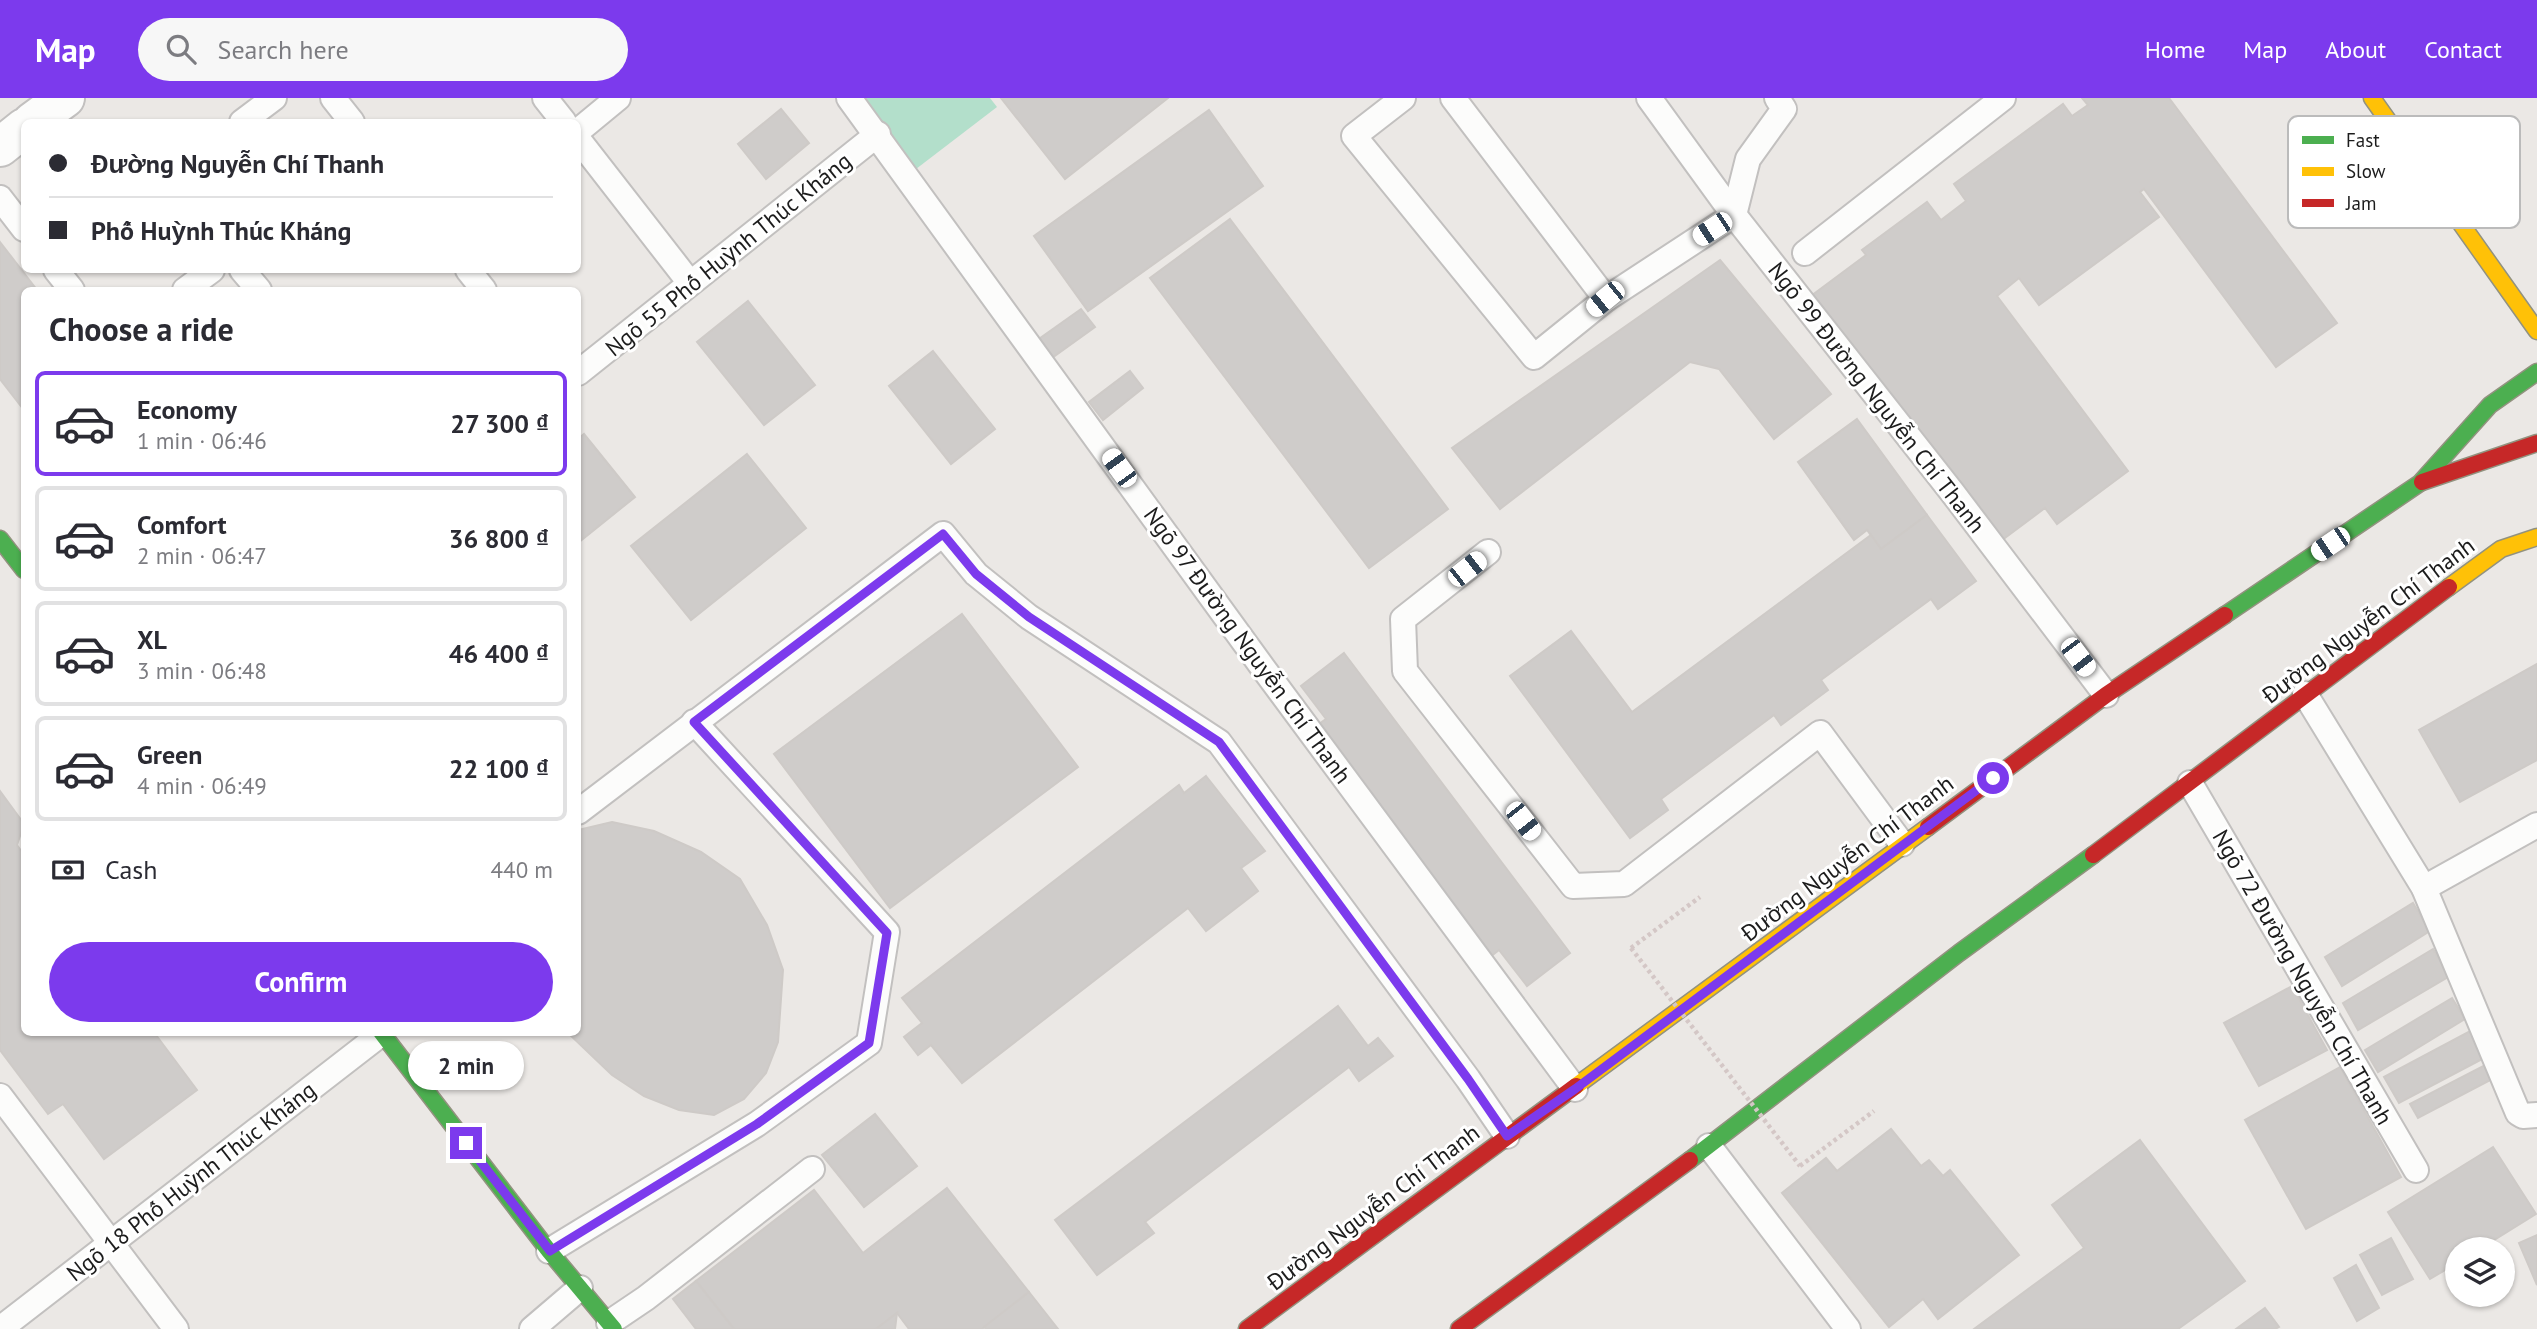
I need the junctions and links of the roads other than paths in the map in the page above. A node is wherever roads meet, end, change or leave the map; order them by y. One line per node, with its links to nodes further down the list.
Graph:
1 (65, 98): 14 (street)
2 (274, 98): 15 (lane)
3 (333, 98): 16 (lane)
4 (545, 98): 17 (lane)
5 (618, 98): 18 (lane)
6 (849, 98): 20 (lane, Ngõ 97 Đường Nguyễn Chí Thanh)
7 (1403, 98): 37 (lane)
8 (1453, 98): 37 (lane)
9 (1650, 98): 24 (lane, Ngõ 99 Đường Nguyễn Chí Thanh)
10 (1777, 98): 24 (lane)
11 (2003, 98): 27 (lane)
12 (2372, 98): 13 (main road)
13 (2385, 116)
14 (36, 119)
15 (246, 119)
16 (350, 119)
17 (562, 119)
18 (581, 129)
19 (21, 130): 22 (street)
20 (878, 134): 32 (lane, Ngõ 55 Phố Huỳnh Thúc Kháng); 59 (lane, Ngõ 97 Đường Nguyễn Chí Thanh)
21 (581, 143): 32 (lane)
22 (0, 146)
23 (0, 198): 25 (lane)
24 (1734, 215): 37 (lane); 50 (lane, Ngõ 99 Đường Nguyễn Chí Thanh)
25 (21, 225)
26 (2464, 228): 38 (main road)
27 (1805, 253)
28 (58, 273): 33 (lane)
29 (208, 273): 34 (lane)
30 (245, 273): 35 (lane)
31 (470, 273): 36 (lane)
32 (690, 283): 39 (lane, Ngõ 55 Phố Huỳnh Thúc Kháng)
33 (70, 287)
34 (189, 287)
35 (257, 287)
36 (482, 287)
37 (1605, 299)
38 (2537, 331)
39 (581, 371)
40 (2537, 372): 42 (main road, Đường Nguyễn Chí Thanh)
41 (2537, 443): 42 (main road)
42 (2420, 483): 50 (main road, Đường Nguyễn Chí Thanh)
43 (2528, 522): 46 (main road)
44 (2537, 537): 46 (main road, Đường Nguyễn Chí Thanh)
45 (0, 539): 48 (main road)
46 (2501, 549): 49 (main road, Đường Nguyễn Chí Thanh)
47 (1488, 552): 55 (lane)
48 (21, 566)
49 (2305, 694): 52 (main road, Đường Nguyễn Chí Thanh); 56 (lane)
50 (2106, 695): 55 (main road, Đường Nguyễn Chí Thanh)
51 (694, 722): 53 (lane); 62 (lane); 67 (lane)
52 (2190, 783): 63 (main road, Đường Nguyễn Chí Thanh); 65 (lane, Ngõ 72 Đường Nguyễn Chí Thanh)
53 (581, 810)
54 (2537, 825): 56 (lane)
55 (1902, 844): 59 (main road, Đường Nguyễn Chí Thanh)
56 (2424, 888): 61 (lane)
57 (377, 1036): 66 (lane, Ngõ 18 Phố Huỳnh Thúc Kháng)
58 (383, 1036): 67 (main road)
59 (1575, 1089): 62 (main road, Đường Nguyễn Chí Thanh)
60 (0, 1096): 66 (lane)
61 (2528, 1114)
62 (1507, 1136): 73 (main road, Đường Nguyễn Chí Thanh)
63 (1709, 1146): 74 (main road, Đường Nguyễn Chí Thanh); 75 (lane)
64 (812, 1168): 69 (lane)
65 (2416, 1170)
66 (111, 1243): 70 (lane, Ngõ 18 Phố Huỳnh Thúc Kháng); 71 (lane)
67 (550, 1251): 68 (main road)
68 (580, 1288): 69 (main road); 72 (lane)
69 (611, 1326)
70 (0, 1329)
71 (176, 1329)
72 (532, 1329)
73 (1247, 1329)
74 (1460, 1329)
75 (1848, 1329)

